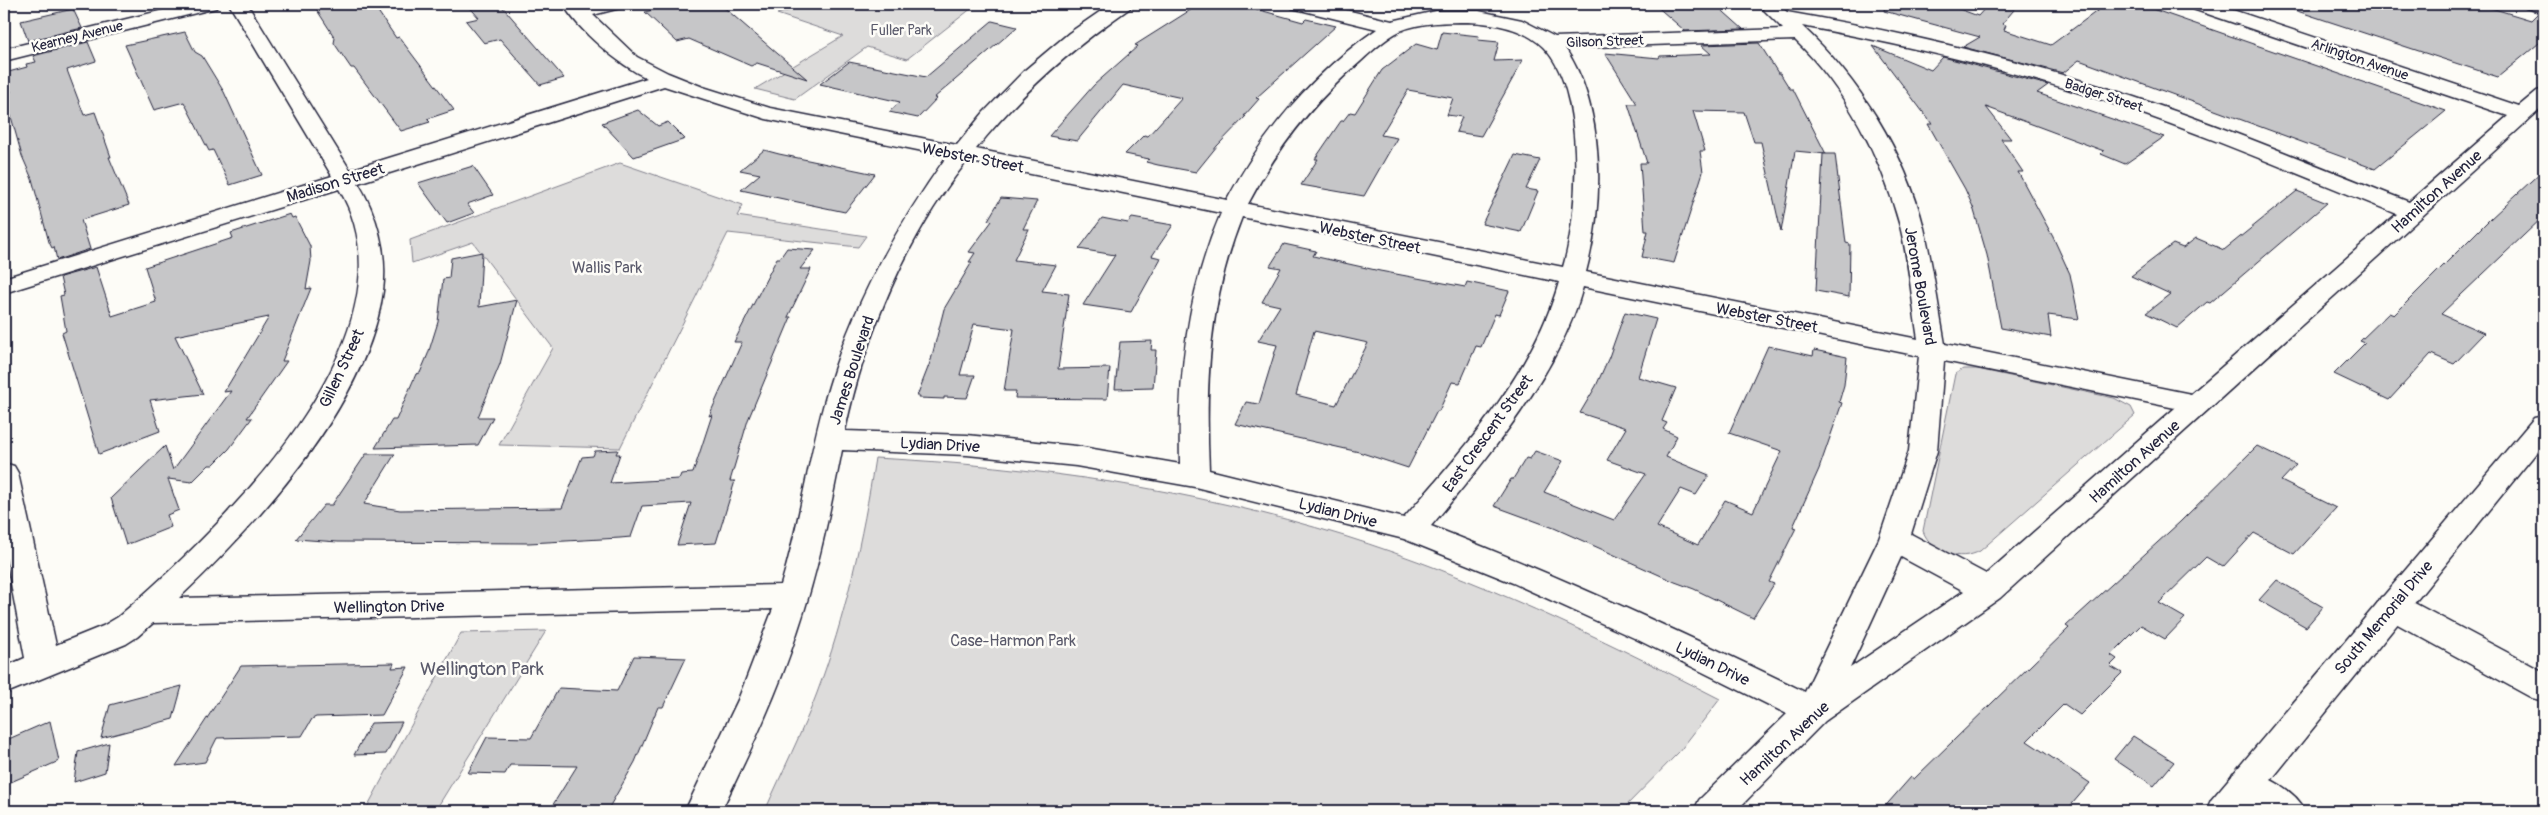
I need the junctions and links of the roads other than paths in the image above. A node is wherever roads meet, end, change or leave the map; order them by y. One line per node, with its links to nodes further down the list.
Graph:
1 (209, 4): 13 (street, Kearney Avenue)
2 (238, 4): 18 (street, Gillen Street)
3 (613, 4): 9 (street)
4 (1123, 4): 17 (street, James Boulevard)
5 (1300, 4): 11 (street, Gilson Street)
6 (2197, 4): 16 (street, Arlington Avenue)
7 (2533, 4): 8 (street)
8 (2544, 7)
9 (576, 8): 14 (street, Webster Street)
10 (1785, 14): 12 (street, Gilson Street); 20 (street, Badger Street); 23 (street, Jerome Boulevard)
11 (1393, 27): 12 (street, Gilson Street); 19 (street)
12 (1550, 43): 21 (street, East Crescent Street)
13 (4, 55)
14 (666, 79): 17 (street, Webster Street); 18 (street, Madison Street)
15 (2544, 94): 16 (street, Hamilton Avenue)
16 (2523, 114): 20 (street, Hamilton Avenue)
17 (959, 154): 19 (street, Webster Street); 26 (street, James Boulevard)
18 (344, 180): 22 (street, Madison Street); 34 (street, Gillen Street)
19 (1234, 210): 21 (street, Webster Street); 28 (street)
20 (2413, 212): 24 (street, Hamilton Avenue)
21 (1575, 279): 23 (street, Webster Street); 29 (street, East Crescent Street)
22 (4, 286)
23 (1933, 349): 24 (street, Webster Street); 30 (street, Jerome Boulevard)
24 (2197, 404): 31 (street, Hamilton Avenue)
25 (2544, 425): 33 (street, South Memorial Drive)
26 (829, 440): 28 (street, Lydian Drive); 32 (street, James Boulevard)
27 (4, 474): 35 (street)
28 (1195, 477): 29 (street, Lydian Drive)
29 (1412, 530): 38 (street, Lydian Drive)
30 (1894, 540): 31 (street); 38 (street, Jerome Boulevard)
31 (1989, 590): 38 (street, Hamilton Avenue)
32 (792, 597): 34 (street, Wellington Drive); 40 (street, James Boulevard)
33 (2392, 606): 37 (street); 39 (street, South Memorial Drive)
34 (144, 611): 35 (street)
35 (43, 664): 36 (street)
36 (4, 681)
37 (2544, 688)
38 (1813, 712): 41 (street, Hamilton Avenue)
39 (2246, 784): 42 (street, South Memorial Drive); 43 (street)
40 (703, 811)
41 (1712, 811)
42 (2224, 811)
43 (2287, 811)

